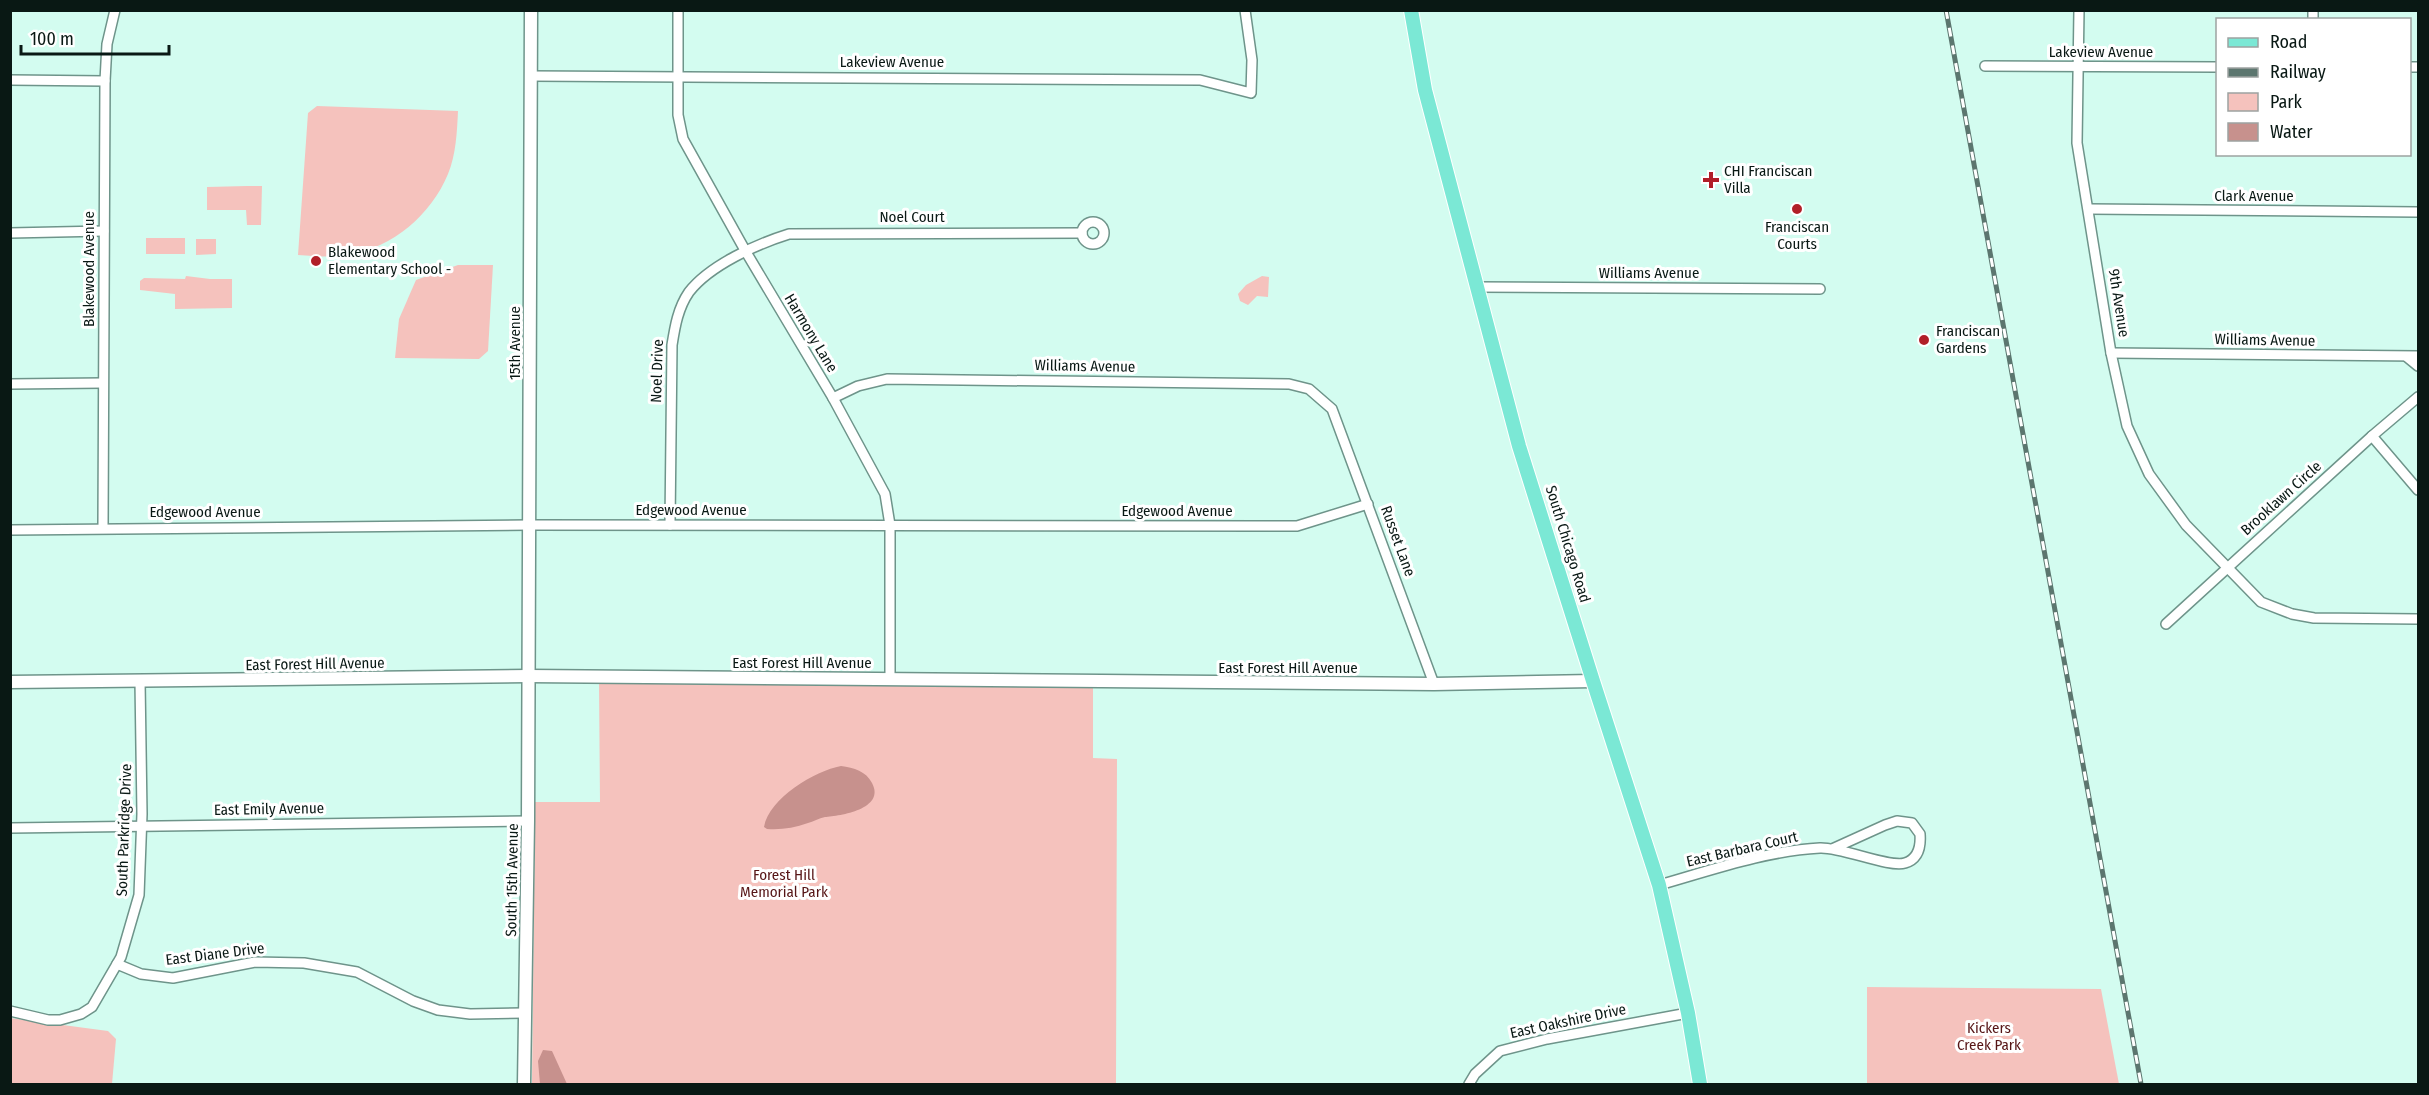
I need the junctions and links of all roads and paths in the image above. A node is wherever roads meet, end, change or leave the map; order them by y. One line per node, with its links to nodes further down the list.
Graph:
1 (115, 10): 13 (street, Blakewood Avenue)
2 (531, 10): 11 (street, 15th Avenue)
3 (678, 10): 10 (street, Harmony Lane)
4 (1245, 10): 10 (street, Lakeview Avenue)
5 (1411, 10): 20 (main road, South Chicago Road)
6 (2079, 10): 8 (street, 9th Avenue)
7 (1985, 66): 8 (street, Lakeview Avenue)
8 (2078, 67): 9 (street, Lakeview Avenue); 14 (street, 9th Avenue)
9 (2216, 67)
10 (678, 75): 11 (street, Lakeview Avenue); 19 (street, Harmony Lane)
11 (531, 76): 34 (street, 15th Avenue)
12 (10, 80): 13 (street)
13 (105, 81): 16 (street, Blakewood Avenue)
14 (2089, 209): 15 (street, Clark Avenue); 22 (street, 9th Avenue)
15 (2418, 212)
16 (104, 231): 17 (street); 26 (street, Blakewood Avenue)
17 (10, 233)
18 (1082, 233): 19 (street, Noel Court)
19 (746, 252): 29 (street, Harmony Lane); 35 (street, Noel Drive)
20 (1477, 287): 21 (street, Williams Avenue); 45 (main road, South Chicago Road)
21 (1820, 289)
22 (2111, 353): 24 (street, Williams Avenue); 39 (street, 9th Avenue)
23 (2418, 356): 24 (street, Williams Avenue)
24 (2407, 357): 25 (street)
25 (2418, 366)
26 (103, 383): 27 (street); 37 (street, Blakewood Avenue)
27 (10, 384)
28 (2418, 397): 31 (street, Brooklawn Circle)
29 (833, 398): 30 (street, Williams Avenue); 36 (street, Harmony Lane)
30 (1332, 410): 33 (street, Russet Lane)
31 (2372, 436): 32 (street); 39 (street, Brooklawn Circle)
32 (2418, 490)
33 (1368, 504): 36 (street, Edgewood Avenue); 47 (street, Russet Lane)
34 (529, 525): 35 (street, Edgewood Avenue); 37 (street, Edgewood Avenue); 42 (street, 15th Avenue)
35 (670, 525): 36 (street, Edgewood Avenue)
36 (890, 525): 43 (street, Harmony Lane)
37 (103, 528): 38 (street, Edgewood Avenue)
38 (10, 530)
39 (2226, 568): 40 (street); 41 (street, Brooklawn Circle)
40 (2418, 619)
41 (2166, 624)
42 (528, 676): 43 (street, East Forest Hill Avenue); 44 (street, East Forest Hill Avenue); 48 (street, South 15th Avenue)
43 (890, 679): 47 (street, East Forest Hill Avenue)
44 (140, 681): 46 (street, East Forest Hill Avenue); 49 (street, South Parkridge Drive)
45 (1593, 681): 47 (street, East Forest Hill Avenue); 52 (main road, South Chicago Road)
46 (10, 682)
47 (1434, 684)
48 (528, 821): 49 (street, East Emily Avenue); 55 (street, South 15th Avenue)
49 (142, 826): 50 (street, East Emily Avenue); 53 (street, South Parkridge Drive)
50 (10, 828)
51 (1832, 849): 51 (street, East Barbara Court); 52 (street, East Barbara Court)
52 (1659, 885): 56 (main road, South Chicago Road)
53 (117, 964): 54 (street, South Parkridge Drive); 55 (street, East Diane Drive)
54 (10, 1011)
55 (524, 1013): 57 (street, South 15th Avenue)
56 (1688, 1013): 58 (street, East Oakshire Drive); 59 (main road, South Chicago Road)
57 (524, 1084)
58 (1469, 1084)
59 (1700, 1084)

